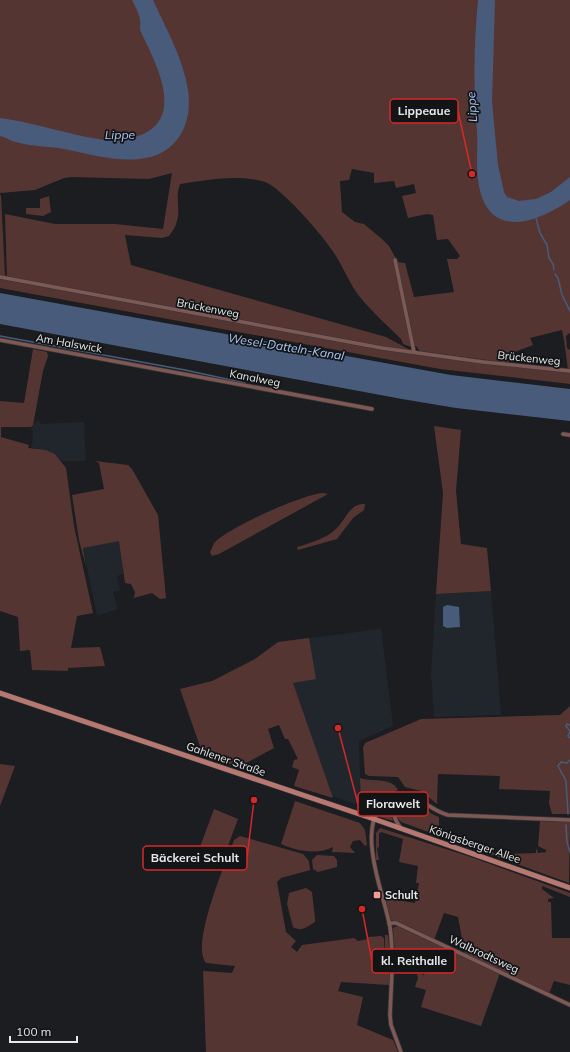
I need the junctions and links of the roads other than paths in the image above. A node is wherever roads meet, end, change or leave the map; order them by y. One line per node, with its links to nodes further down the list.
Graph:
1 (395, 260): 4 (street)
2 (0, 277): 4 (street, Brückenweg)
3 (0, 340): 5 (street, Am Halswick)
4 (414, 352): 6 (street, Brückenweg)
5 (134, 364): 7 (street, Kanalweg)
6 (570, 371)
7 (372, 409)
8 (563, 434): 9 (street)
9 (570, 434)
10 (0, 693): 12 (main road, Gahlener Straße)
11 (400, 797): 12 (street); 13 (street); 14 (street)
12 (374, 819): 14 (main road, Königsberger Allee); 16 (street)
13 (570, 820)
14 (401, 829): 15 (main road, Königsberger Allee)
15 (570, 888)
16 (389, 923): 17 (street, Walbrodtsweg); 18 (street)
17 (570, 1005)
18 (401, 1052)

